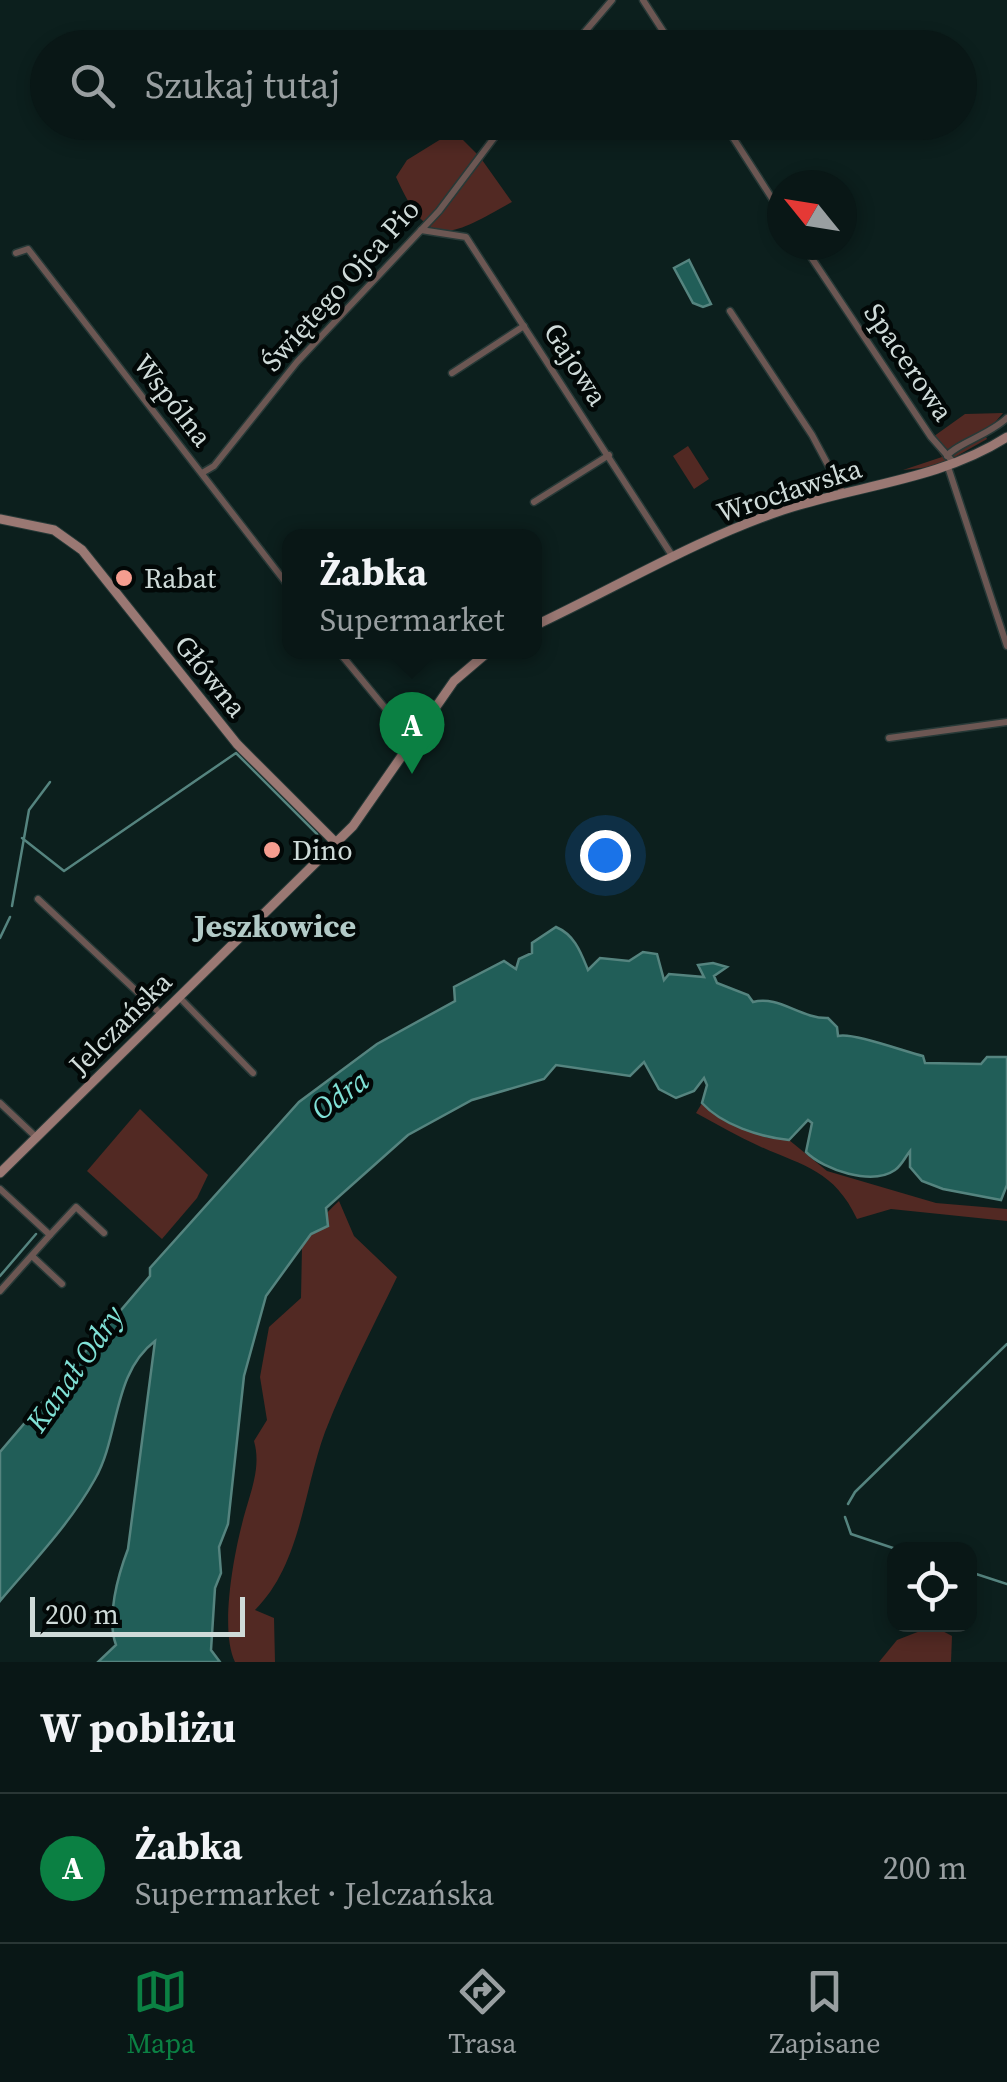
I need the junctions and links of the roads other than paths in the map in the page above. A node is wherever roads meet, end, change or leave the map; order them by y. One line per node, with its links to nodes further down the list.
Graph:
1 (612, 0): 3 (street)
2 (643, 0): 4 (street)
3 (586, 30)
4 (662, 30)
5 (492, 140): 8 (street, Świętego Ojca Pio)
6 (734, 140): 7 (street)
7 (767, 191)
8 (421, 230): 12 (street, Gajowa); 18 (street, Świętego Ojca Pio)
9 (16, 253): 18 (street, Wspólna)
10 (813, 260): 17 (street, Spacerowa)
11 (730, 311): 19 (street)
12 (524, 326): 13 (street); 16 (street, Gajowa)
13 (452, 373)
14 (1007, 418): 17 (street)
15 (1007, 437): 17 (main road, Wrocławska)
16 (609, 455): 20 (street); 22 (street, Gajowa)
17 (950, 462): 19 (main road, Wrocławska); 25 (street, Spacerowa)
18 (202, 473): 23 (street, Wspólna)
19 (843, 494): 22 (main road, Wrocławska)
20 (534, 502)
21 (0, 520): 31 (main road, Główna)
22 (672, 557): 24 (main road, Wrocławska)
23 (282, 578)
24 (542, 622)
25 (1007, 646)
26 (345, 659): 30 (street)
27 (480, 659): 30 (main road, Jelczańska)
28 (1007, 722): 29 (street)
29 (889, 738)
30 (413, 742): 31 (main road, Jelczańska)
31 (336, 844): 33 (main road, Jelczańska)
32 (38, 898): 34 (street)
33 (179, 997): 34 (main road, Jelczańska); 35 (street)
34 (161, 1014): 37 (main road, Jelczańska)
35 (253, 1073)
36 (0, 1103): 37 (street)
37 (36, 1137): 38 (main road, Jelczańska)
38 (0, 1173)
39 (0, 1189): 41 (street)
40 (104, 1233): 41 (street)
41 (50, 1235): 42 (street)
42 (32, 1256): 43 (street); 44 (street)
43 (62, 1284)
44 (0, 1292)

